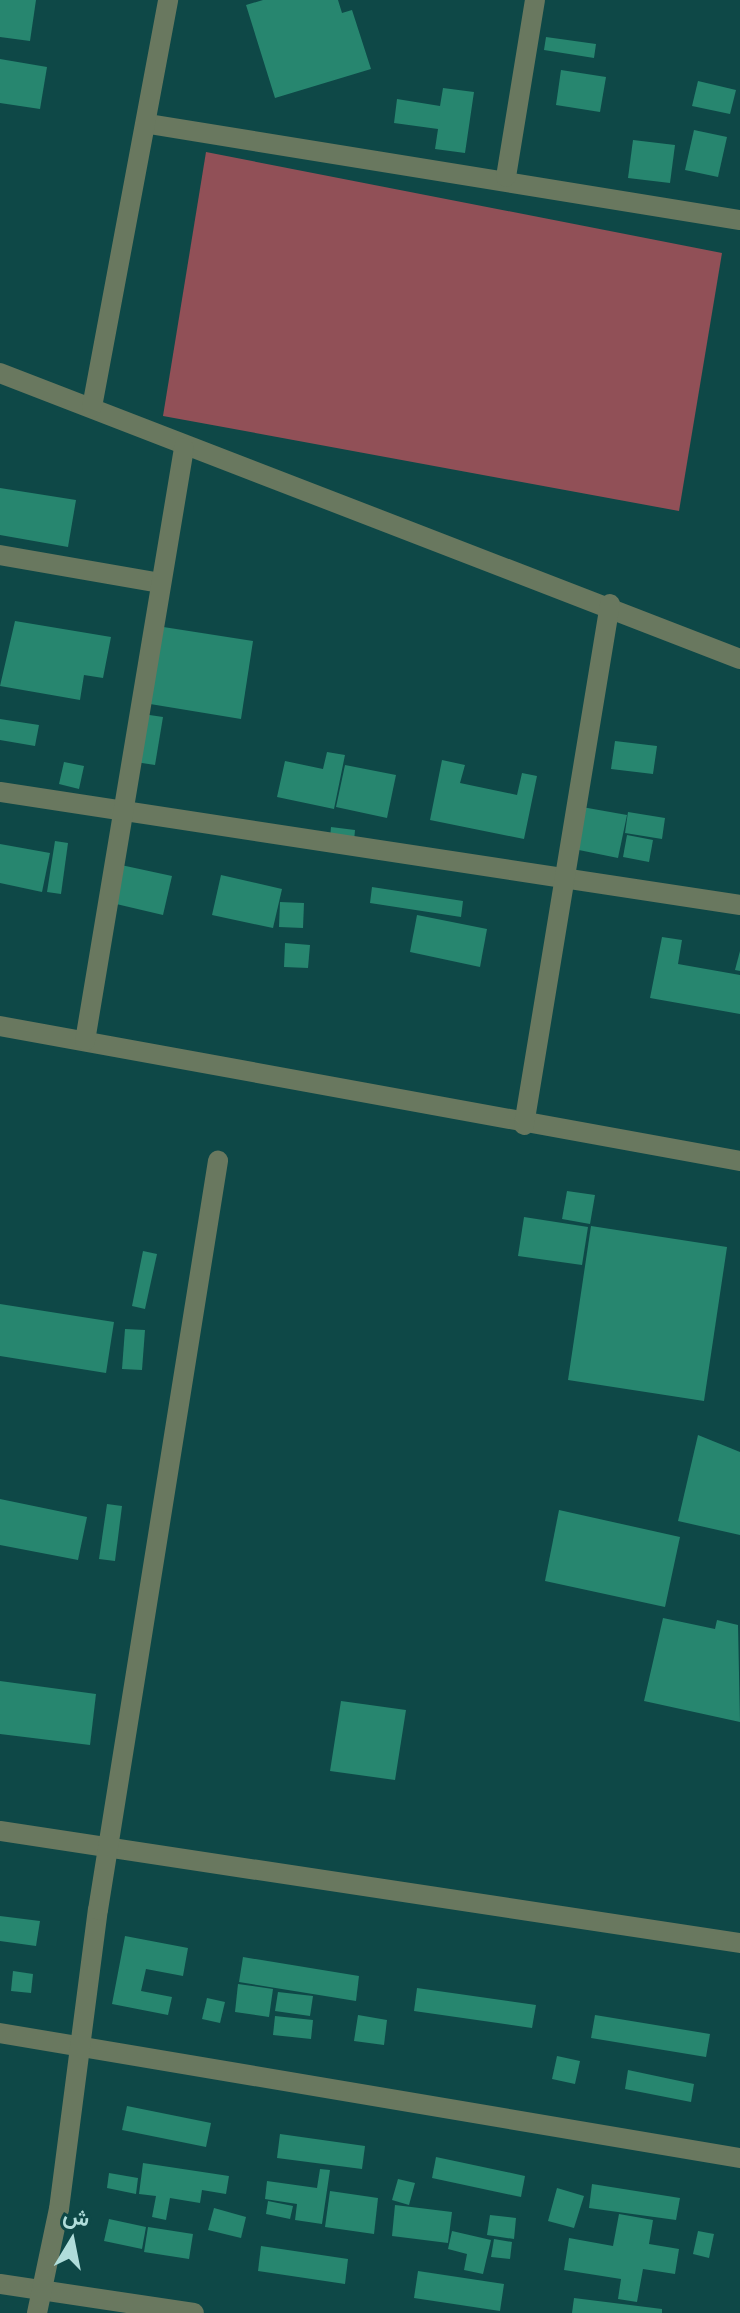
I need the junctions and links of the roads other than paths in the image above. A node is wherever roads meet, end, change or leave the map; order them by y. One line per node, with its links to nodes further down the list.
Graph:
1 (168, 0): 3 (street)
2 (535, 0): 4 (street)
3 (149, 124): 4 (street); 7 (street)
4 (506, 177): 5 (street)
5 (740, 220)
6 (0, 373): 7 (street)
7 (92, 407): 8 (street)
8 (184, 448): 10 (street); 11 (street)
9 (0, 555): 10 (street)
10 (160, 583): 14 (street)
11 (610, 604): 12 (street); 15 (street)
12 (740, 659)
13 (0, 792): 14 (street)
14 (121, 812): 15 (street); 18 (street)
15 (563, 879): 16 (street); 19 (street)
16 (740, 905)
17 (0, 1026): 18 (street)
18 (85, 1041): 19 (street)
19 (524, 1125): 21 (street)
20 (218, 1161): 23 (street)
21 (740, 1161)
22 (0, 1831): 23 (street)
23 (109, 1846): 24 (street); 26 (street)
24 (740, 1943)
25 (0, 2033): 26 (street)
26 (82, 2046): 27 (street); 29 (street)
27 (740, 2158)
28 (0, 2284): 29 (street)
29 (41, 2289): 30 (street); 31 (street)
30 (37, 2313)
31 (194, 2313)

